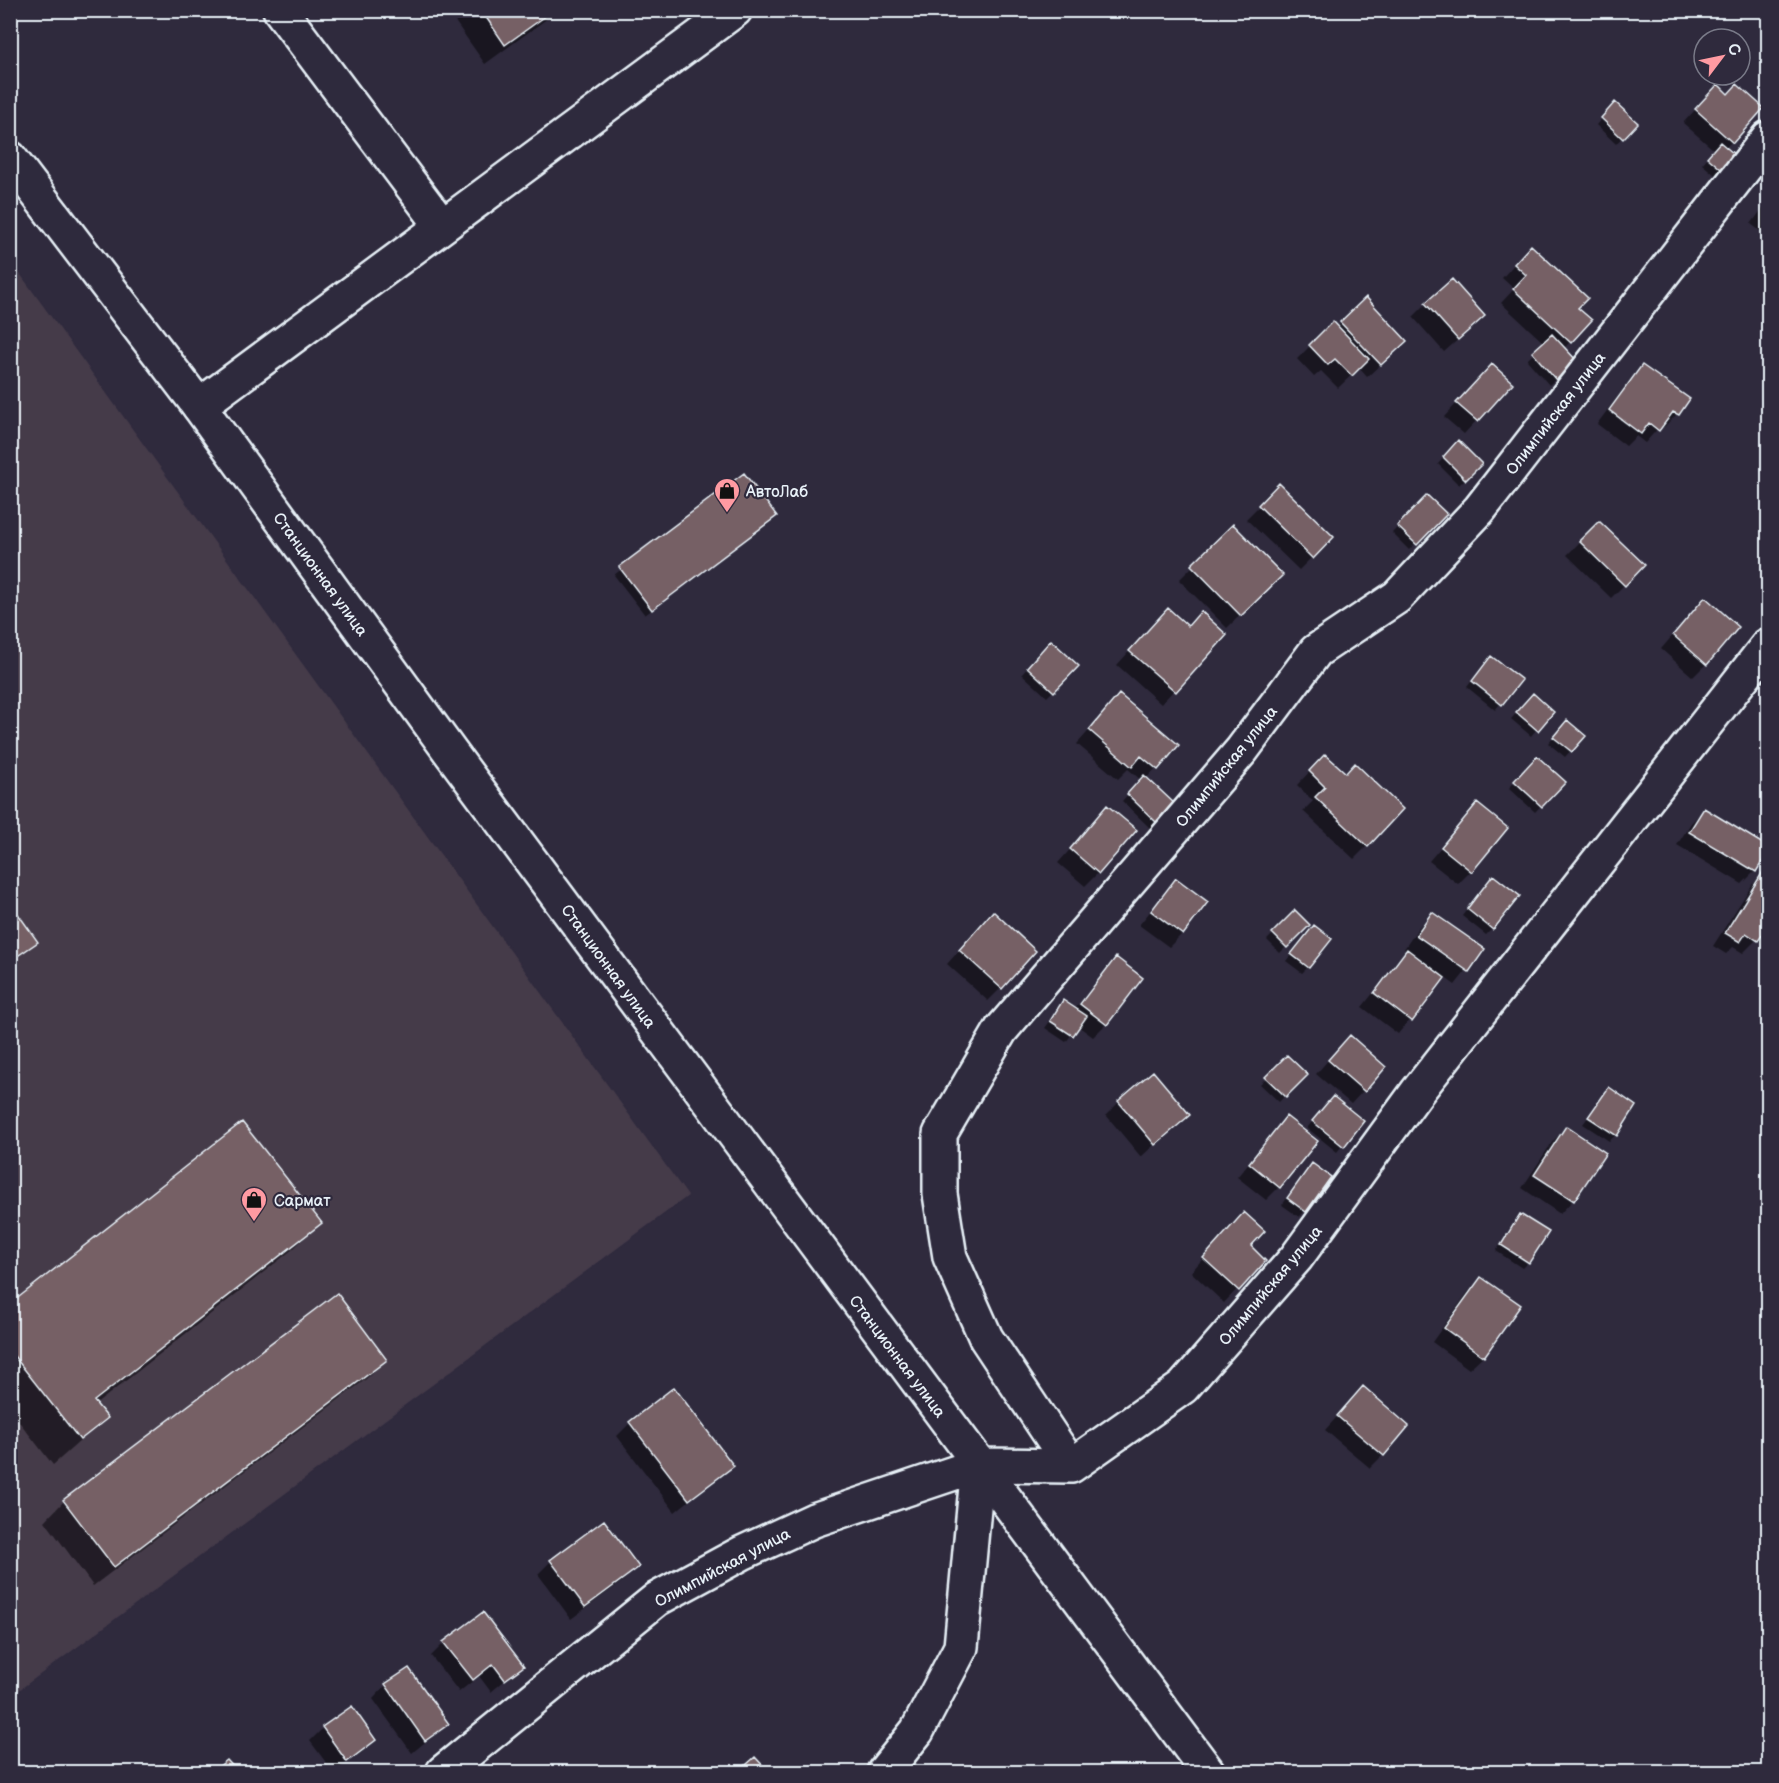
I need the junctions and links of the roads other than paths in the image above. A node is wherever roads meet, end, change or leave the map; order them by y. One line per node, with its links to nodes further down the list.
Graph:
1 (280, 10): 5 (street)
2 (735, 10): 5 (street)
3 (1768, 138): 9 (street, Олимпийская улица)
4 (10, 158): 6 (street, Станционная улица)
5 (442, 226): 6 (street)
6 (199, 406): 8 (street, Станционная улица)
7 (1768, 645): 9 (street, Олимпийская улица)
8 (978, 1465): 9 (street, Олимпийская улица); 10 (street, Олимпийская улица); 11 (street); 12 (street, Станционная улица)
9 (1071, 1467)
10 (443, 1773)
11 (884, 1773)
12 (1208, 1773)

